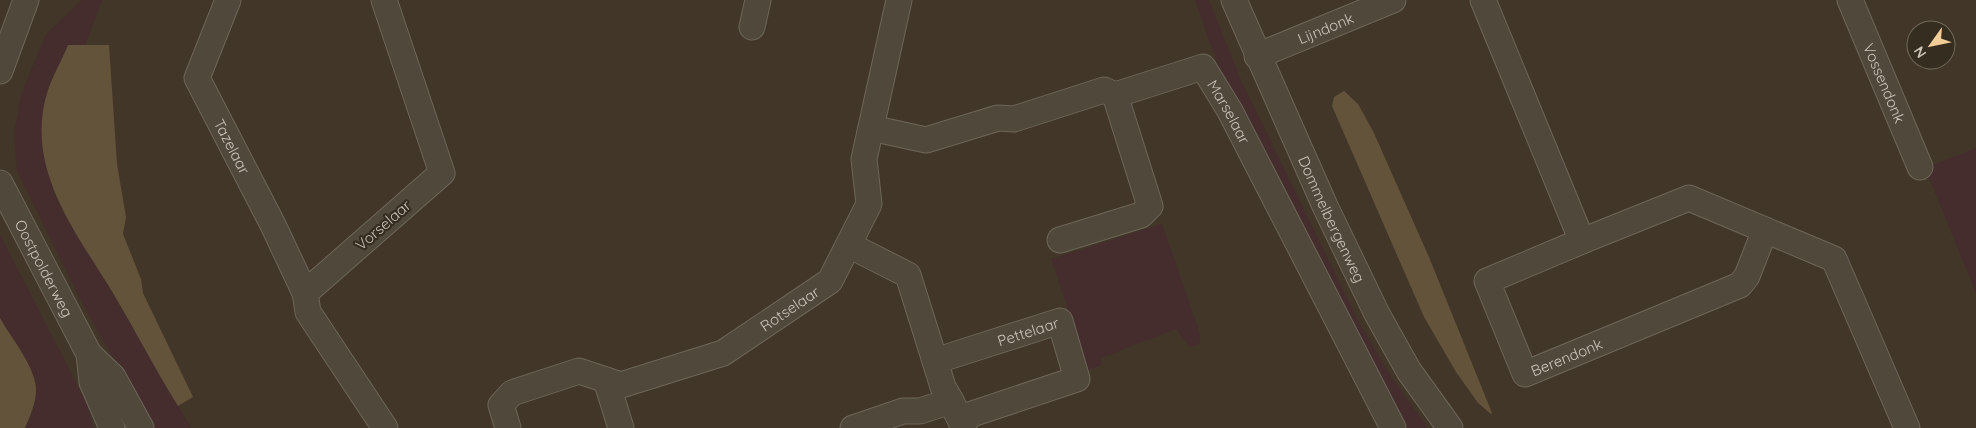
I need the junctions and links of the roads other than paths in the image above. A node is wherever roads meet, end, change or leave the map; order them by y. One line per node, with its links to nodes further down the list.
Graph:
1 (26, 0): 12 (street)
2 (228, 0): 21 (street, Tazelaar)
3 (384, 0): 21 (street, Vorselaar)
4 (758, 0): 10 (street)
5 (899, 0): 14 (street, Rotselaar)
6 (1234, 0): 11 (street, Dommelbergenweg)
7 (1393, 0): 11 (street, Lijndonk)
8 (1483, 0): 19 (street)
9 (1850, 0): 15 (street, Vossendonk)
10 (752, 27)
11 (1257, 56): 33 (street, Dommelbergenweg)
12 (0, 71)
13 (1109, 92): 14 (street, Marselaar); 18 (street); 32 (street, Marselaar)
14 (871, 128): 20 (street, Rotselaar)
15 (1920, 167)
16 (0, 183): 22 (street, Oostpolderweg)
17 (1765, 230): 19 (street, Berendonk); 19 (street, Berendonk); 34 (street, Berendonk)
18 (1060, 240)
19 (1582, 241)
20 (849, 245): 23 (street); 24 (street, Rotselaar)
21 (305, 293): 28 (street)
22 (89, 354): 26 (street, Oostpolderweg); 27 (street, Oostpolderweg)
23 (935, 361): 25 (street); 25 (street, Pettelaar)
24 (606, 380): 29 (street, Rotselaar); 30 (street)
25 (958, 416): 31 (street, Pettelaar)
26 (112, 428)
27 (141, 428)
28 (385, 428)
29 (508, 428)
30 (621, 428)
31 (853, 428)
32 (1393, 428)
33 (1450, 428)
34 (1907, 428)

